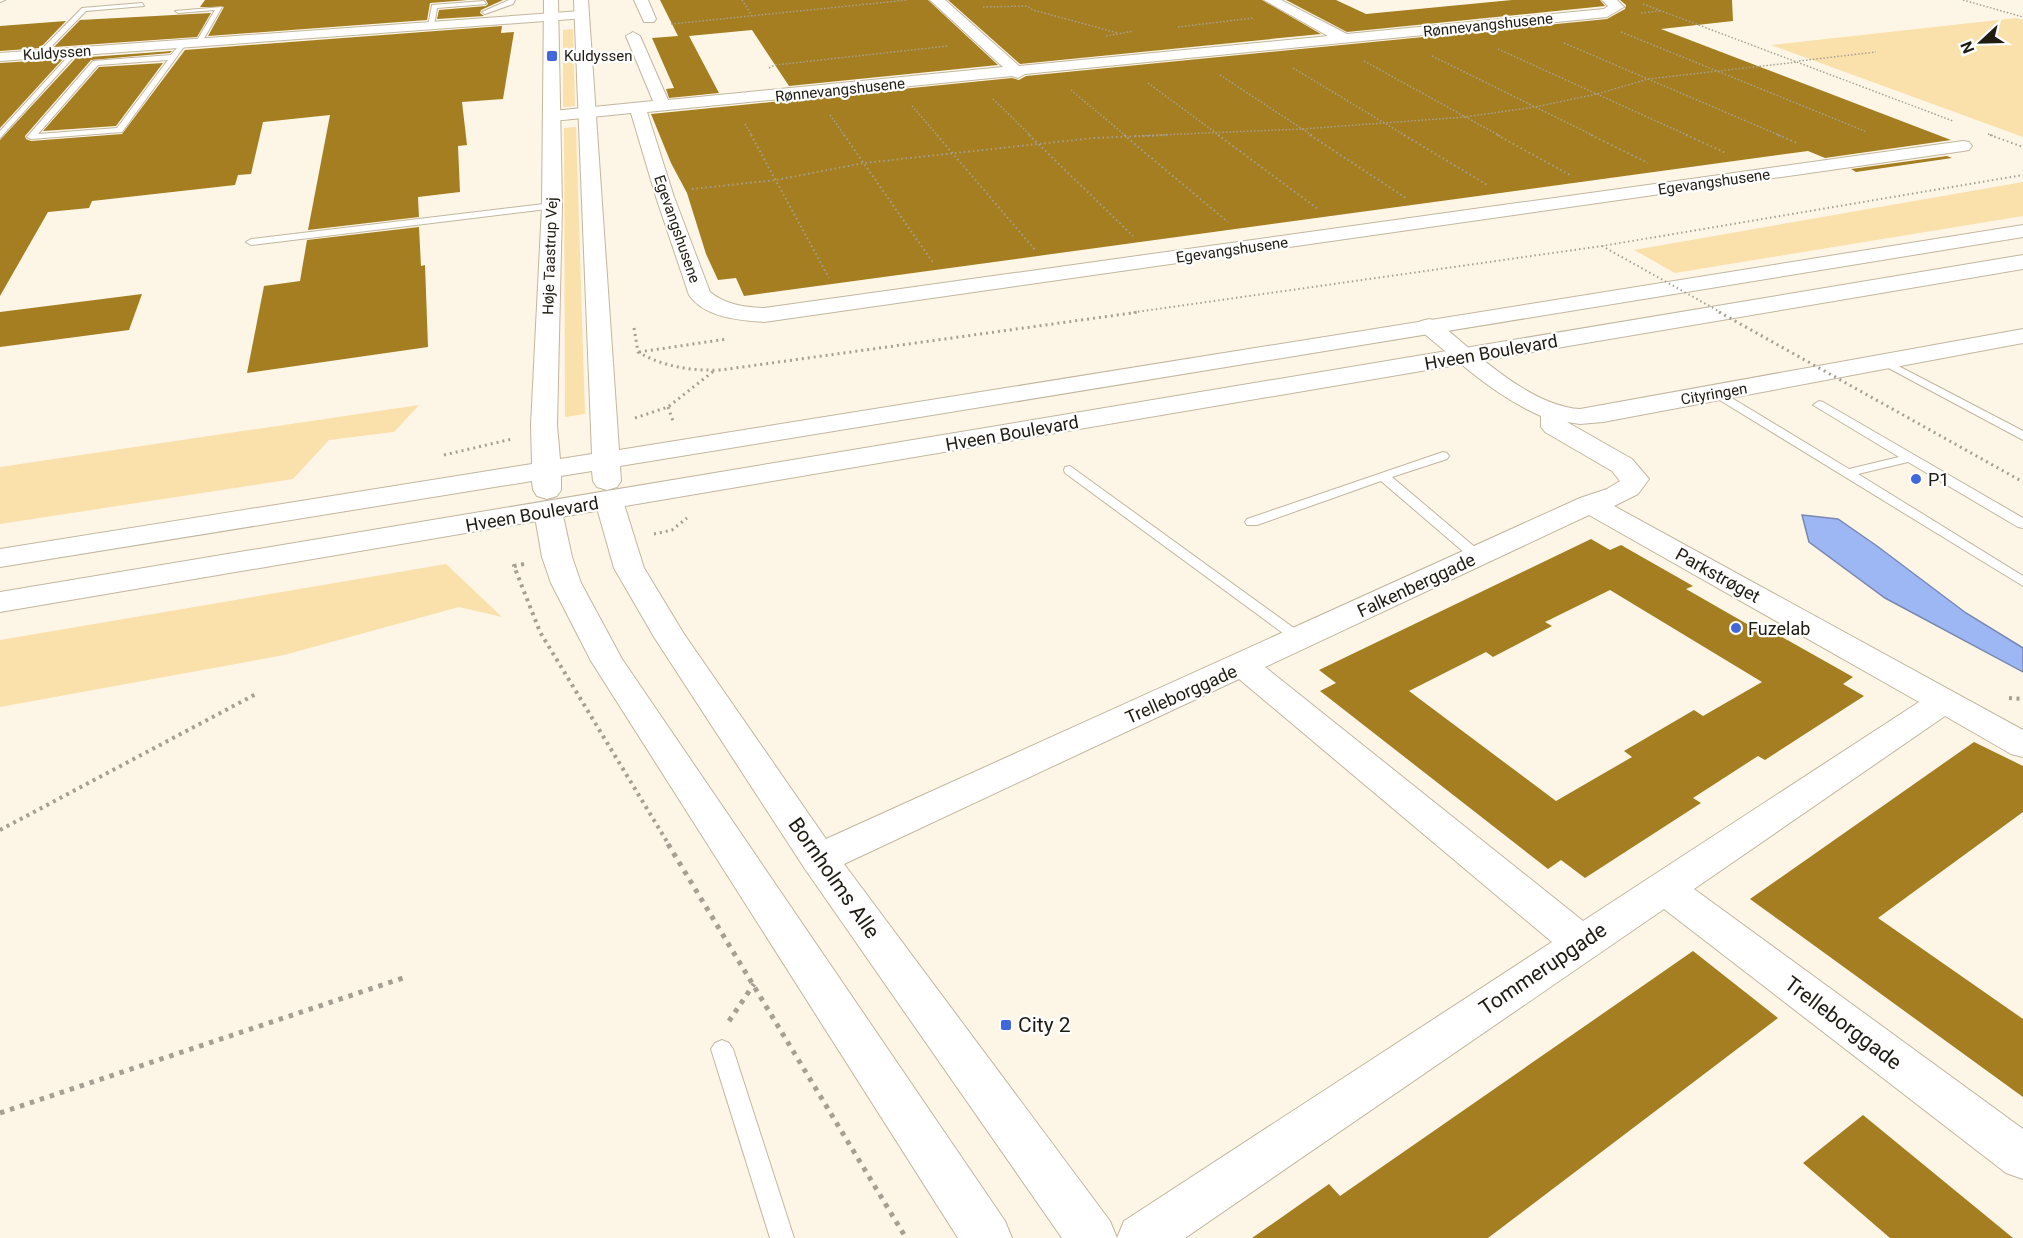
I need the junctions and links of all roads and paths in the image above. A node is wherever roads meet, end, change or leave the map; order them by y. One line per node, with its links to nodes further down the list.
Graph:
1 (512, 0): 17 (lane)
2 (551, 0): 18 (street, Høje Taastrup Vej)
3 (641, 0): 20 (street)
4 (741, 0): 15 (path)
5 (908, 0): 15 (path)
6 (1271, 0): 27 (street)
7 (1609, 0): 16 (street, Rønnevangshusene)
8 (1963, 0): 19 (path)
9 (484, 2): 17 (lane); 22 (lane)
10 (1641, 4): 40 (path)
11 (142, 5): 35 (lane)
12 (943, 5): 24 (path); 30 (street)
13 (581, 7): 18 (street, Kuldyssen); 54 (street)
14 (178, 11): 29 (lane)
15 (752, 16): 20 (path)
16 (1582, 16): 21 (street, Rønnevangshusene); 43 (path)
17 (485, 17): 18 (street, Kuldyssen); 22 (street, Kuldyssen)
18 (550, 17): 55 (street, Høje Taastrup Vej)
19 (2022, 17)
20 (656, 22)
21 (1517, 22): 23 (street, Rønnevangshusene); 46 (path)
22 (431, 26): 29 (street, Kuldyssen)
23 (1454, 28): 25 (street, Rønnevangshusene); 49 (path)
24 (1119, 33)
25 (1390, 35): 27 (street, Rønnevangshusene); 52 (path)
26 (633, 36): 51 (street)
27 (1345, 39): 28 (street, Rønnevangshusene)
28 (1326, 41): 32 (street, Rønnevangshusene); 56 (path)
29 (199, 42): 31 (street, Kuldyssen)
30 (984, 42): 41 (path); 44 (street)
31 (183, 44): 33 (street, Kuldyssen); 38 (lane)
32 (1258, 48): 36 (street, Rønnevangshusene); 57 (path)
33 (76, 51): 35 (street, Kuldyssen); 62 (lane)
34 (1876, 52): 40 (path)
35 (41, 54): 37 (street, Kuldyssen)
36 (1190, 55): 39 (street, Rønnevangshusene); 59 (path)
37 (0, 57)
38 (173, 57): 38 (lane)
39 (1121, 62): 42 (street, Rønnevangshusene); 61 (path)
40 (1797, 62): 43 (path); 58 (path)
41 (763, 70)
42 (1047, 70): 44 (street, Rønnevangshusene); 63 (path)
43 (1713, 71): 46 (path); 68 (path)
44 (1017, 73): 45 (street, Rønnevangshusene)
45 (970, 77): 47 (street, Rønnevangshusene); 64 (path)
46 (1648, 79): 49 (path); 70 (path)
47 (892, 85): 48 (street, Rønnevangshusene); 67 (path)
48 (814, 92): 50 (street, Rønnevangshusene); 69 (path)
49 (1597, 94): 52 (path); 71 (path)
50 (733, 100): 51 (street, Rønnevangshusene); 73 (path)
51 (663, 107): 53 (street, Rønnevangshusene)
52 (1535, 107): 56 (path); 74 (path)
53 (638, 109): 54 (street, Rønnevangshusene); 75 (street, Egevangshusene)
54 (587, 114): 55 (street, Rønnevangshusene); 103 (street)
55 (553, 116): 77 (street, Høje Taastrup Vej)
56 (1465, 117): 57 (path); 76 (path)
57 (1385, 124): 59 (path); 78 (path)
58 (1960, 124)
59 (1302, 129): 61 (path); 79 (path)
60 (1981, 132): 66 (path)
61 (1216, 133): 63 (path); 81 (path)
62 (0, 136)
63 (1125, 136): 64 (path); 83 (path)
64 (1039, 144): 67 (path); 85 (path)
65 (1963, 146): 68 (street, Egevangshusene)
66 (2023, 147)
67 (954, 152): 69 (path); 87 (path)
68 (1919, 153): 70 (street, Egevangshusene)
69 (864, 163): 73 (path); 88 (path)
70 (1845, 163): 71 (street, Egevangshusene)
71 (1770, 174): 74 (street, Egevangshusene)
72 (2023, 175): 84 (path)
73 (776, 180): 75 (path); 89 (path)
74 (1692, 185): 76 (street, Egevangshusene)
75 (663, 193): 89 (street, Egevangshusene)
76 (1609, 196): 78 (street, Egevangshusene)
77 (552, 206): 82 (lane); 104 (street, Høje Taastrup Vej)
78 (1526, 208): 79 (street, Egevangshusene)
79 (1439, 220): 81 (street, Egevangshusene)
80 (2023, 231): 90 (street, Hveen Boulevard)
81 (1350, 233): 83 (street, Egevangshusene)
82 (251, 242)
83 (1256, 246): 85 (street, Egevangshusene)
84 (1602, 246): 95 (path); 108 (path, bridge)
85 (1158, 260): 87 (street, Egevangshusene)
86 (2023, 262): 93 (street, Hveen Boulevard)
87 (1056, 274): 88 (street, Egevangshusene)
88 (952, 289): 89 (street, Egevangshusene)
89 (844, 304)
90 (1429, 326): 93 (street, Cityringen); 103 (street, Hveen Boulevard)
91 (2023, 336): 94 (street, Cityringen)
92 (732, 338): 95 (path)
93 (1467, 356): 99 (street, Cityringen); 109 (street, Hveen Boulevard)
94 (1885, 362): 96 (street, Cityringen); 100 (lane)
95 (715, 370): 98 (path)
96 (1717, 393): 99 (street, Cityringen); 106 (lane)
97 (1820, 405): 102 (lane)
98 (668, 407)
99 (1554, 412): 110 (street)
100 (2023, 436)
101 (1443, 456): 107 (lane)
102 (1910, 458): 106 (lane); 113 (lane)
103 (606, 459): 104 (street, Hveen Boulevard); 109 (street)
104 (546, 468): 111 (street, Høje Taastrup Vej); 115 (street, Hveen Boulevard)
105 (1070, 470): 119 (lane)
106 (1847, 473): 117 (lane)
107 (1383, 476): 112 (lane); 114 (lane)
108 (2023, 482)
109 (609, 501): 111 (street, Hveen Boulevard); 125 (street, Bornholms Alle)
110 (1590, 504): 114 (street, Falkenberggade); 122 (street, Parkstrøget)
111 (548, 511): 118 (street, Hveen Boulevard); 135 (street)
112 (1252, 522)
113 (2023, 524)
114 (1478, 557): 119 (street, Falkenberggade)
115 (0, 558)
116 (514, 566): 129 (path)
117 (2023, 582)
118 (0, 602)
119 (1300, 639): 120 (street, Falkenberggade)
120 (1242, 665): 125 (street, Trelleborggade); 127 (street, Trelleborggade)
121 (256, 694): 124 (path)
122 (1944, 701): 123 (street, Parkstrøget); 126 (street, Tommerupgade)
123 (2023, 745)
124 (0, 830)
125 (819, 859): 136 (street, Bornholms Alle)
126 (1664, 888): 127 (street, Tommerupgade); 132 (street, Trelleborggade)
127 (1582, 943): 137 (street, Tommerupgade)
128 (403, 978): 131 (path)
129 (754, 984): 130 (path); 134 (path)
130 (722, 1048): 133 (lane)
131 (0, 1113)
132 (2023, 1157)
133 (782, 1238)
134 (906, 1238)
135 (987, 1238)
136 (1092, 1238)
137 (1142, 1238)

